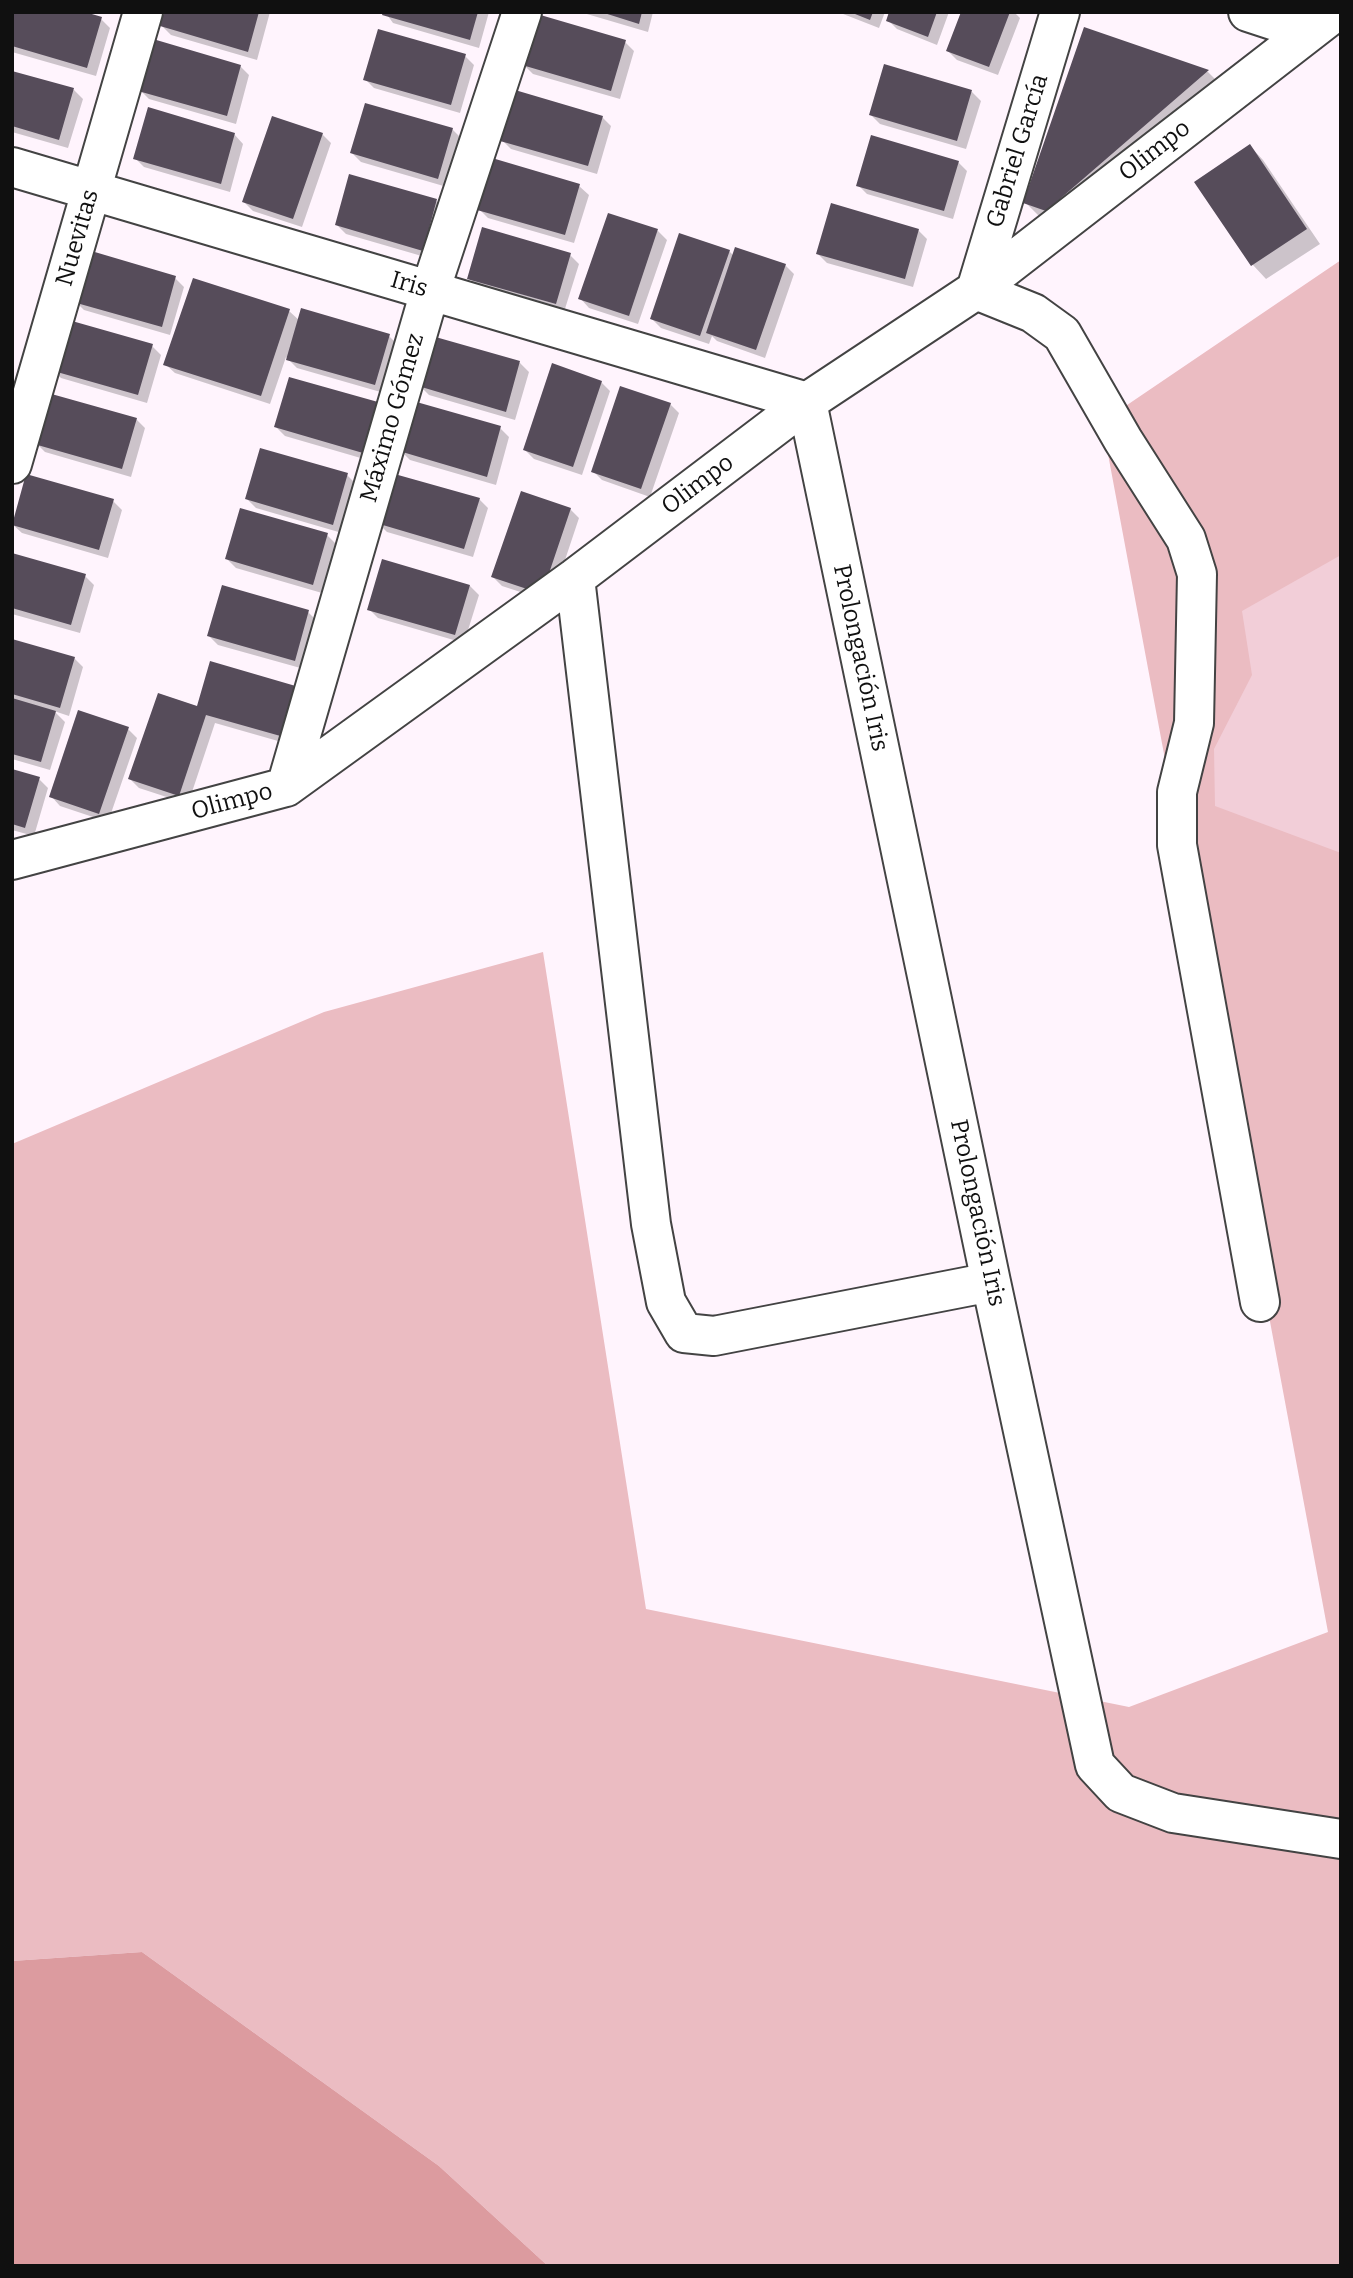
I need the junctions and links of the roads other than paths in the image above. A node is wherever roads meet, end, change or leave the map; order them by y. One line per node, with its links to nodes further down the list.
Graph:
1 (143, 12): 7 (street, Nuevitas)
2 (522, 12): 9 (street, Máximo Gómez)
3 (1060, 12): 8 (street, Gabriel García)
4 (1248, 12): 5 (street)
5 (1322, 22): 8 (street, Olimpo)
6 (12, 167): 7 (street, Iris)
7 (91, 192): 9 (street, Iris); 11 (street, Nuevitas)
8 (975, 290): 10 (street, Olimpo); 16 (street)
9 (430, 291): 10 (street, Iris); 13 (street, Máximo Gómez)
10 (807, 402): 12 (street, Olimpo); 15 (street, Prolongación Iris)
11 (12, 464)
12 (575, 578): 13 (street, Olimpo); 15 (street)
13 (286, 787): 14 (street, Olimpo)
14 (12, 860)
15 (991, 1282): 17 (street, Prolongación Iris)
16 (1260, 1302)
17 (1341, 1839)

